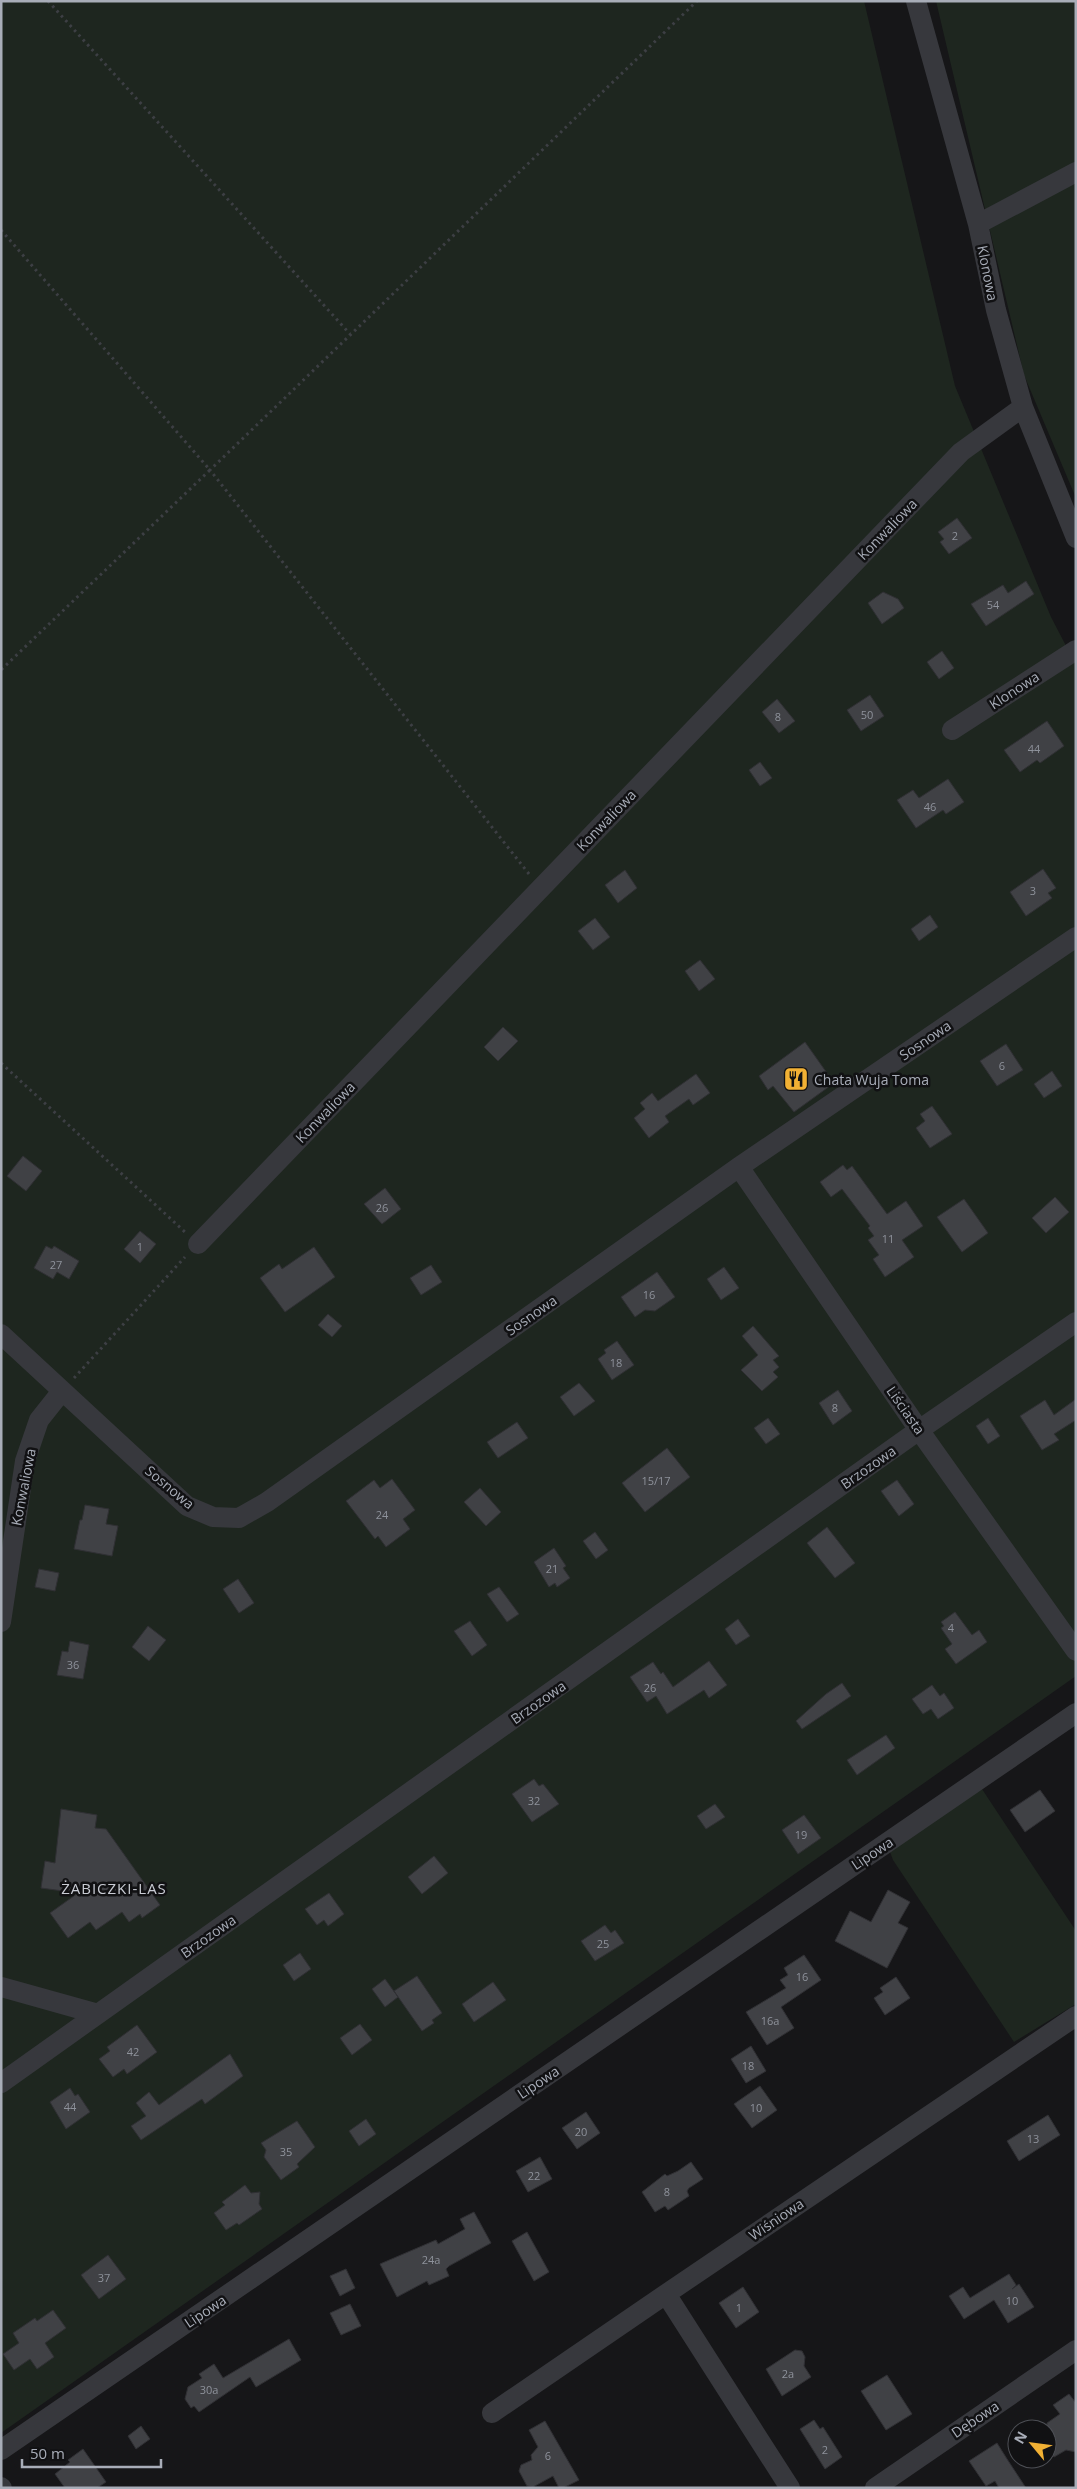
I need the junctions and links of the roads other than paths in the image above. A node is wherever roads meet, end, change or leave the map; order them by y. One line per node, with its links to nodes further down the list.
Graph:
1 (916, 1): 3 (street, Klonowa)
2 (1076, 172): 3 (street)
3 (978, 224): 4 (street, Klonowa)
4 (1023, 407): 5 (street, Klonowa); 10 (street, Konwaliowa)
5 (1076, 538)
6 (1076, 650): 7 (street, Klonowa)
7 (952, 730)
8 (1076, 937): 9 (street, Sosnowa)
9 (738, 1167): 13 (street, Sosnowa); 14 (street, Liściasta)
10 (198, 1244)
11 (1076, 1322): 14 (street, Brzozowa)
12 (1, 1334): 13 (street, Sosnowa)
13 (62, 1391): 15 (street, Konwaliowa)
14 (919, 1430): 16 (street, Liściasta); 19 (street, Brzozowa)
15 (1, 1622)
16 (1076, 1651)
17 (1076, 1713): 25 (street, Lipowa)
18 (1, 1987): 19 (street)
19 (98, 2014): 21 (street, Brzozowa)
20 (1076, 2016): 22 (street, Wiśniowa)
21 (1, 2083)
22 (666, 2294): 24 (street, Wiśniowa); 26 (street)
23 (1076, 2350): 27 (street, Dębowa)
24 (492, 2413)
25 (1, 2450)
26 (790, 2488)
27 (875, 2488)

